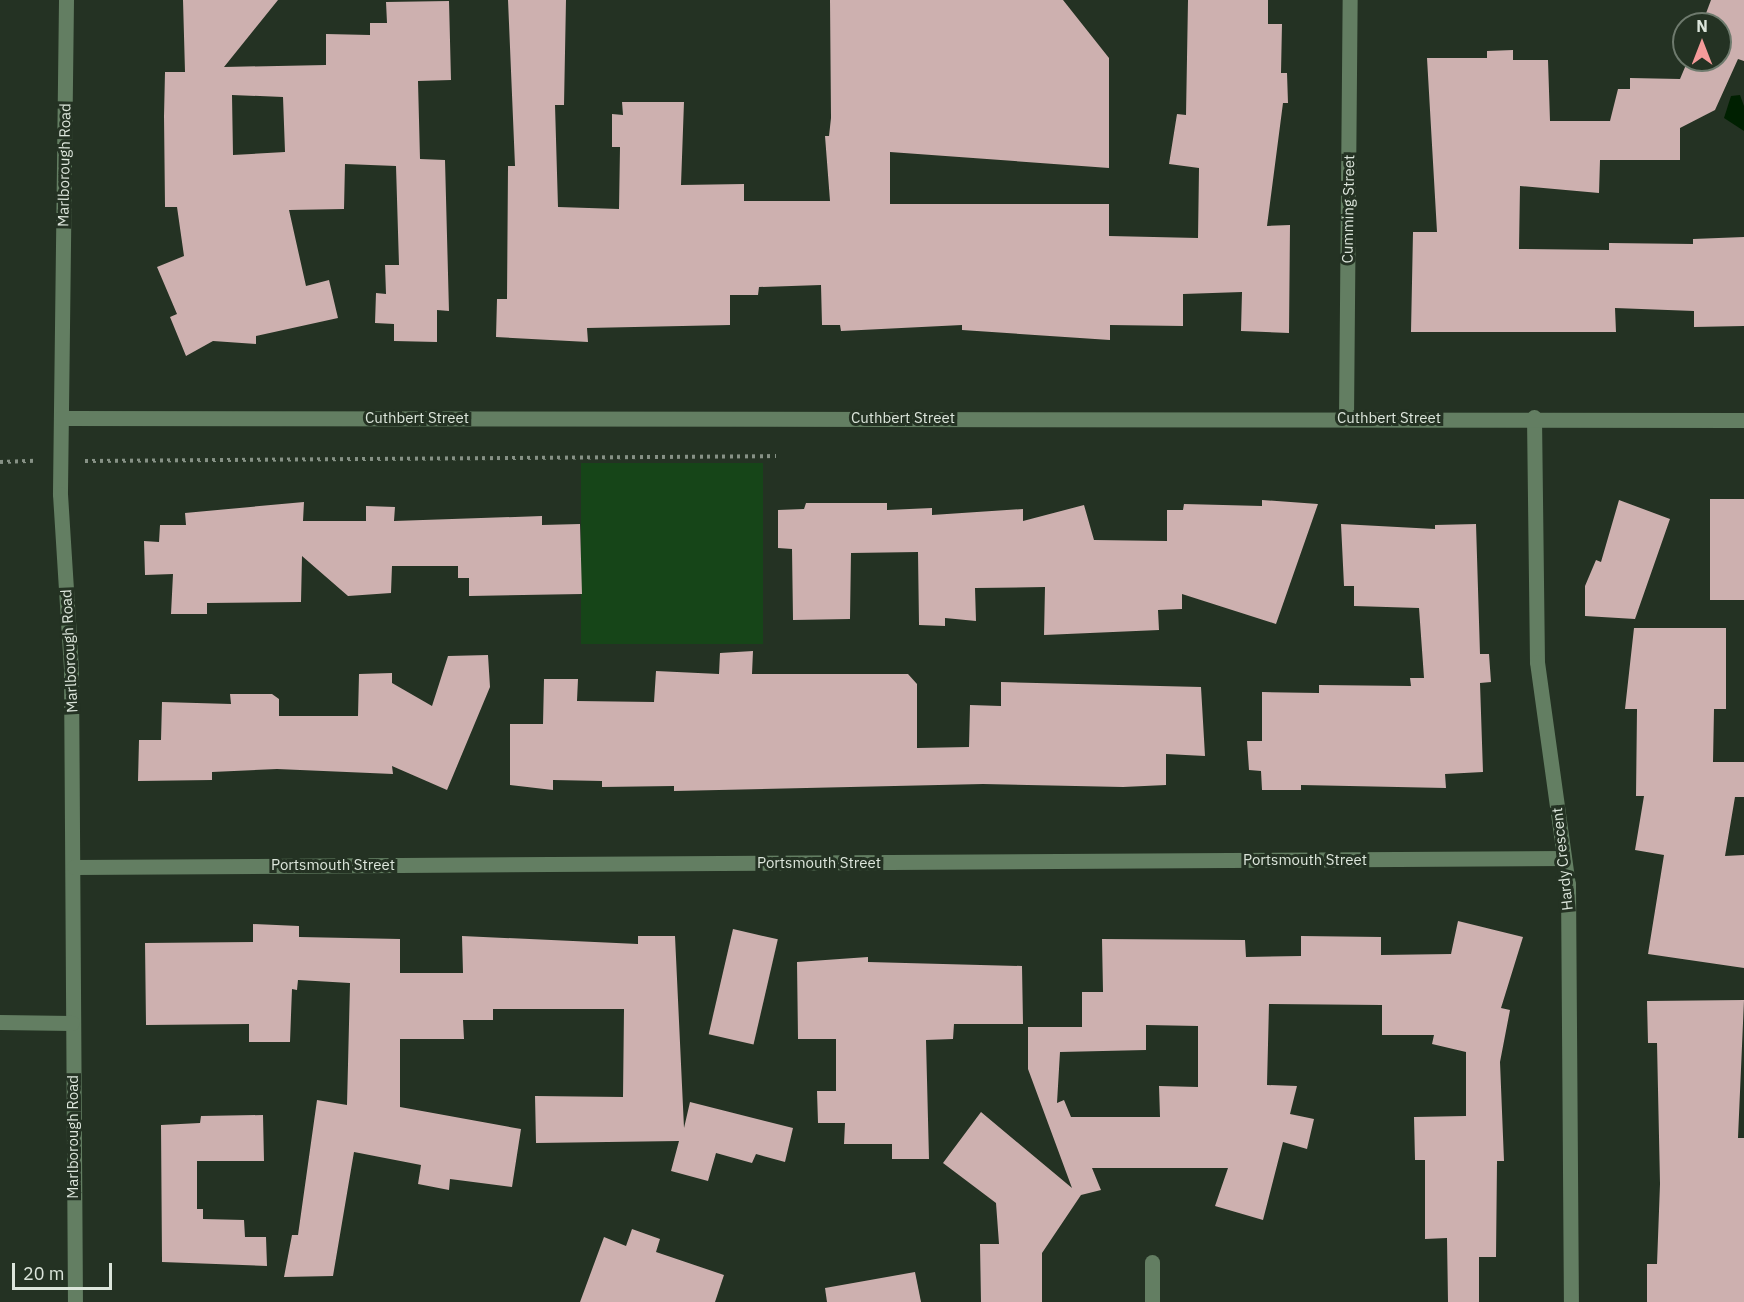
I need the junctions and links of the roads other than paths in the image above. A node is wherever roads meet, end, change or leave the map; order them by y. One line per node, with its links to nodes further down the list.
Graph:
1 (66, 0): 4 (street, Marlborough Road)
2 (1350, 0): 5 (street, Cumming Street)
3 (1534, 417): 5 (street, Cuthbert Street); 6 (street, Cuthbert Street); 7 (street, Hardy Crescent)
4 (61, 418): 5 (street, Cuthbert Street); 8 (street, Marlborough Road)
5 (1346, 418)
6 (1744, 420)
7 (1564, 858): 8 (street, Portsmouth Street); 14 (street, Hardy Crescent)
8 (74, 867): 10 (street, Marlborough Road)
9 (0, 1022): 10 (street)
10 (72, 1023): 12 (street, Marlborough Road)
11 (1152, 1262): 13 (street)
12 (75, 1302)
13 (1152, 1302)
14 (1571, 1302)

